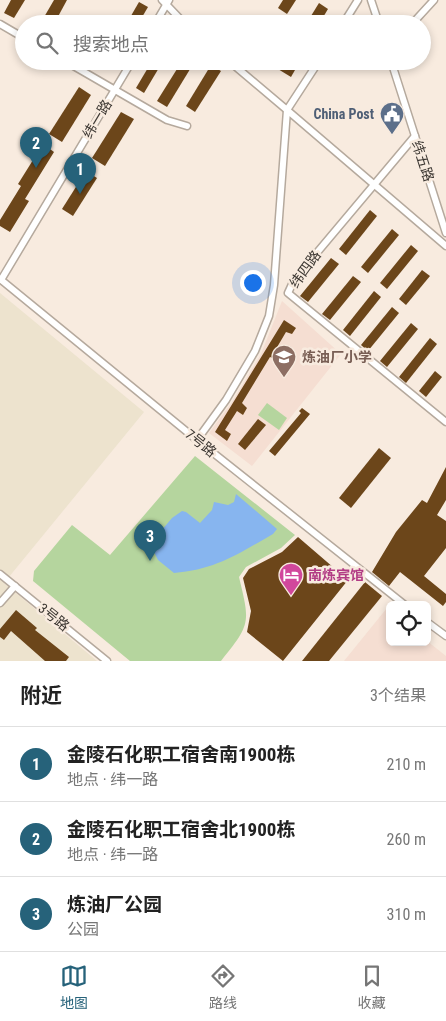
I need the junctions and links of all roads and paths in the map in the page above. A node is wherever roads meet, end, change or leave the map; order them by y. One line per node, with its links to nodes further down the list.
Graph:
1 (358, 0): 7 (street)
2 (371, 0): 8 (street)
3 (434, 0): 9 (street)
4 (166, 1): 5 (street); 6 (street)
5 (159, 15)
6 (178, 15)
7 (349, 15)
8 (376, 15)
9 (420, 15)
10 (0, 24): 11 (street)
11 (15, 33)
12 (81, 70): 17 (street)
13 (127, 70): 17 (street, 纬一路)
14 (240, 70): 18 (street)
15 (313, 70): 18 (street)
16 (394, 70): 20 (street, 纬五路)
17 (115, 89): 19 (street); 24 (street, 纬一路)
18 (287, 110): 21 (street); 26 (street)
19 (187, 126)
20 (415, 136): 21 (street, 纬四路); 22 (street, 纬五路)
21 (374, 184): 23 (street); 25 (street, 纬四路)
22 (446, 233)
23 (446, 246)
24 (0, 280): 26 (street, 7号路)
25 (446, 422)
26 (196, 440): 29 (street, 7号路)
27 (0, 574): 28 (street, 3号路)
28 (15, 586): 30 (street); 33 (street, 3号路)
29 (400, 601)
30 (0, 603)
31 (431, 625): 32 (street)
32 (446, 636)
33 (107, 661)

